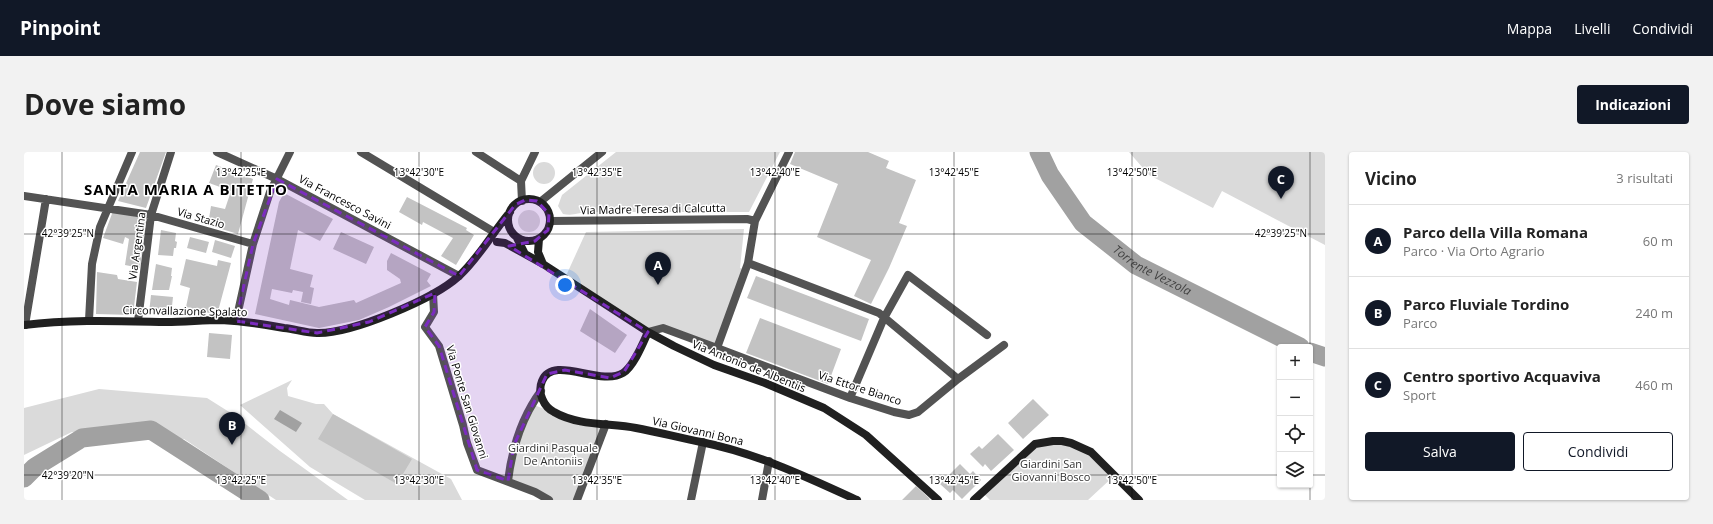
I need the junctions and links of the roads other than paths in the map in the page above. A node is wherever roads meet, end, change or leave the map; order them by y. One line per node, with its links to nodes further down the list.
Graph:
1 (132, 152): 16 (street)
2 (171, 152): 18 (street, Via Argentina)
3 (218, 152): 10 (street, Via Francesco Savini)
4 (290, 152): 10 (street)
5 (360, 152): 21 (street)
6 (476, 152): 11 (street)
7 (534, 152): 11 (street)
8 (602, 152): 15 (street)
9 (789, 152): 20 (street)
10 (278, 179): 25 (street); 30 (street, Via Francesco Savini)
11 (521, 181): 14 (street)
12 (24, 196): 13 (street, Via Stazio)
13 (46, 199): 16 (street, Via Stazio); 36 (street)
14 (522, 201): 15 (main road); 17 (main road)
15 (540, 202): 19 (main road)
16 (108, 207): 18 (street, Via Stazio); 33 (street)
17 (510, 212): 21 (main road, Circonvallazione Spalato); 22 (main road)
18 (152, 215): 25 (street, Via Stazio); 34 (street, Via Argentina)
19 (550, 221): 20 (street, Via Madre Teresa di Calcutta); 23 (main road)
20 (755, 221): 28 (street)
21 (494, 232): 26 (main road, Circonvallazione Spalato)
22 (515, 236): 23 (main road); 24 (main road); 27 (main road)
23 (539, 239): 29 (main road)
24 (497, 242): 26 (main road); 27 (main road, Via Antonio de Albentiis)
25 (253, 244): 35 (street)
26 (486, 244): 30 (main road, Circonvallazione Spalato)
27 (525, 254): 29 (main road, Via Antonio de Albentiis)
28 (748, 263): 32 (street); 40 (street)
29 (543, 264): 37 (main road, Via Antonio de Albentiis)
30 (459, 276): 31 (main road, Circonvallazione Spalato)
31 (433, 294): 35 (main road, Circonvallazione Spalato); 47 (street, Via Ponte San Giovanni)
32 (884, 318): 38 (street); 41 (street); 43 (street)
33 (89, 320): 34 (main road, Circonvallazione Spalato); 36 (main road, Circonvallazione Spalato)
34 (138, 321): 35 (main road, Circonvallazione Spalato)
35 (236, 321)
36 (25, 325)
37 (648, 332): 40 (street, Via Ettore Bianco); 42 (main road); 53 (main road, Via Antonio de Albentiis)
38 (987, 336)
39 (1004, 344): 41 (street)
40 (717, 348): 43 (street, Via Ettore Bianco)
41 (958, 379): 43 (street, Via Ettore Bianco)
42 (541, 391): 44 (main road, Via Giovanni Bona); 47 (street)
43 (850, 398)
44 (606, 424): 45 (main road, Via Giovanni Bona); 49 (street)
45 (703, 442): 46 (main road, Via Giovanni Bona); 50 (street)
46 (769, 461): 51 (street); 52 (main road, Via Giovanni Bona)
47 (508, 481): 48 (street, Via Ponte San Giovanni)
48 (548, 500)
49 (577, 500)
50 (691, 500)
51 (762, 500)
52 (857, 500)
53 (938, 500)
54 (974, 500): 55 (main road)
55 (1139, 500)

